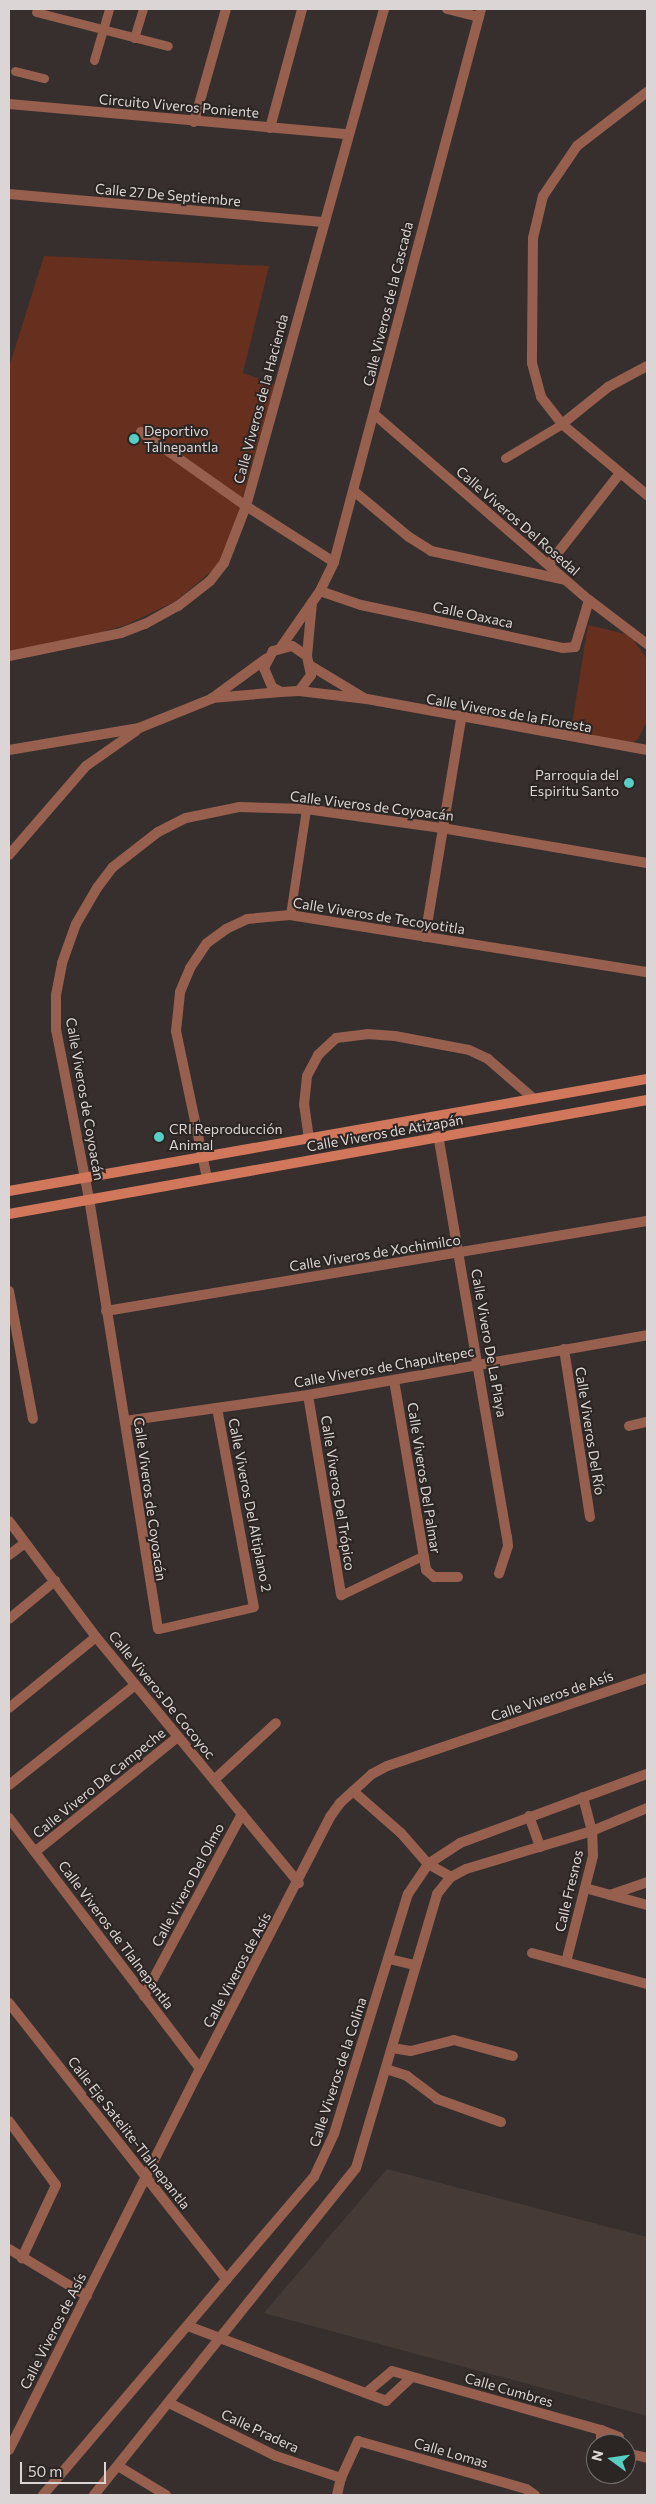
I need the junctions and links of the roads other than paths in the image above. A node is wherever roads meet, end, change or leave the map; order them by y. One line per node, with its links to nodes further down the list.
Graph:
1 (109, 9): 9 (street)
2 (143, 9): 10 (street)
3 (226, 9): 17 (street)
4 (302, 9): 18 (street)
5 (384, 9): 19 (street, Calle Viveros de la Hacienda)
6 (446, 9): 8 (street)
7 (36, 12): 9 (street)
8 (480, 13): 23 (street, Calle Viveros de la Cascada)
9 (103, 30): 10 (street); 12 (street)
10 (134, 38): 11 (street)
11 (168, 46)
12 (94, 60)
13 (15, 71): 14 (street)
14 (44, 78)
15 (647, 92): 24 (street)
16 (9, 104): 17 (street, Circuito Viveros Poniente)
17 (194, 122): 18 (street, Circuito Viveros Poniente)
18 (270, 128): 19 (street, Circuito Viveros Poniente)
19 (348, 134): 21 (street, Calle Viveros de la Hacienda)
20 (9, 194): 21 (street, Calle 27 De Septiembre)
21 (324, 222): 30 (street, Calle Viveros de la Hacienda)
22 (647, 366): 24 (street)
23 (374, 414): 28 (street, Calle Viveros de la Cascada); 32 (street, Calle Viveros Del Rosedal)
24 (562, 424): 26 (street); 27 (street)
25 (141, 432): 30 (street)
26 (505, 458)
27 (620, 473): 29 (street); 32 (street)
28 (354, 492): 31 (street, Calle Viveros de la Cascada); 33 (street)
29 (647, 495)
30 (246, 506): 31 (street); 39 (street, Calle Viveros de la Hacienda)
31 (334, 562): 34 (street, Calle Viveros de la Cascada)
32 (549, 564): 33 (street, Calle Viveros Del Rosedal)
33 (566, 581): 35 (street, Calle Viveros Del Rosedal)
34 (320, 590): 35 (street, Calle Oaxaca); 36 (street, Calle Viveros de la Cascada)
35 (589, 600): 37 (street, Calle Viveros Del Rosedal)
36 (312, 602): 38 (street, Calle Viveros de la Cascada); 41 (street, Calle Viveros de la Cascada)
37 (647, 644)
38 (281, 647): 40 (street); 41 (street)
39 (9, 656)
40 (267, 658): 43 (street); 44 (street)
41 (309, 661): 42 (street); 45 (street, Calle Viveros de la Floresta)
42 (299, 691): 43 (street); 45 (street, Calle Viveros de la Floresta)
43 (281, 692): 44 (street)
44 (211, 699): 47 (street)
45 (367, 700): 46 (street, Calle Viveros de la Floresta)
46 (461, 719): 49 (street, Calle Viveros de la Floresta); 51 (street)
47 (139, 728): 48 (street); 52 (street)
48 (9, 750)
49 (647, 750)
50 (306, 809): 51 (street, Calle Viveros de Coyoacán); 54 (street); 64 (street, Calle Viveros de Coyoacán)
51 (442, 828): 53 (street, Calle Viveros de Coyoacán); 55 (street)
52 (9, 855)
53 (647, 863)
54 (290, 915): 55 (street, Calle Viveros de Tecoyotitla); 63 (street, Calle Viveros de Tecoyotitla)
55 (425, 937): 56 (street, Calle Viveros de Tecoyotitla)
56 (647, 972)
57 (647, 1079): 58 (main road, Calle Viveros de Atizapán)
58 (534, 1099): 60 (main road, Calle Viveros de Atizapán); 62 (street)
59 (647, 1100): 61 (main road, Calle Viveros de Atizapán)
60 (435, 1117): 61 (street, Calle Vivero De La Playa); 62 (main road, Calle Viveros de Atizapán)
61 (439, 1137): 65 (main road, Calle Viveros de Atizapán); 70 (street, Calle Vivero De La Playa)
62 (309, 1139): 63 (main road, Calle Viveros de Atizapán)
63 (203, 1158): 64 (main road, Calle Viveros de Atizapán); 65 (street, Calle Viveros de Tecoyotitla)
64 (85, 1178): 66 (main road, Calle Viveros de Atizapán); 67 (street, Calle Viveros de Coyoacán)
65 (207, 1178): 67 (main road, Calle Viveros de Atizapán)
66 (9, 1191)
67 (89, 1199): 68 (main road, Calle Viveros de Atizapán); 72 (street, Calle Viveros de Coyoacán)
68 (9, 1214)
69 (647, 1221): 70 (street, Calle Viveros de Xochimilco)
70 (460, 1254): 72 (street, Calle Viveros de Xochimilco); 75 (street, Calle Vivero De La Playa)
71 (9, 1291): 79 (street)
72 (106, 1310): 80 (street, Calle Viveros de Coyoacán)
73 (647, 1334): 74 (street, Calle Viveros de Chapultepec)
74 (564, 1349): 75 (street, Calle Viveros de Chapultepec); 83 (street, Calle Viveros Del Río)
75 (480, 1364): 76 (street, Calle Viveros de Chapultepec); 88 (street, Calle Vivero De La Playa)
76 (394, 1380): 77 (street, Calle Viveros de Chapultepec); 87 (street, Calle Viveros Del Palmar)
77 (308, 1395): 78 (street, Calle Viveros de Chapultepec); 91 (street, Calle Viveros Del Trópico)
78 (217, 1408): 80 (street, Calle Viveros de Chapultepec); 92 (street, Calle Viveros Del Altiplano 2)
79 (33, 1418)
80 (125, 1421): 94 (street, Calle Viveros de Coyoacán)
81 (647, 1422): 82 (street)
82 (629, 1426)
83 (590, 1517)
84 (9, 1521): 85 (street, Calle Viveros De Cocoyoc)
85 (26, 1543): 86 (street); 90 (street, Calle Viveros De Cocoyoc)
86 (9, 1555)
87 (422, 1556): 89 (street, Calle Viveros Del Palmar); 91 (street)
88 (499, 1574)
89 (458, 1577)
90 (55, 1581): 93 (street); 95 (street, Calle Viveros De Cocoyoc)
91 (341, 1595)
92 (254, 1607): 94 (street)
93 (9, 1619)
94 (158, 1629)
95 (96, 1637): 97 (street, Calle Viveros De Cocoyoc); 98 (street)
96 (647, 1678): 104 (street, Calle Viveros de Asís)
97 (135, 1685): 100 (street, Calle Viveros De Cocoyoc); 103 (street)
98 (9, 1708)
99 (276, 1723): 102 (street)
100 (178, 1737): 102 (street, Calle Viveros De Cocoyoc); 112 (street, Calle Vivero De Campeche)
101 (647, 1774): 105 (street, Calle Viveros de la Colina)
102 (214, 1780): 107 (street, Calle Viveros De Cocoyoc)
103 (9, 1785)
104 (353, 1791): 113 (street); 116 (street, Calle Viveros de Asís)
105 (583, 1797): 108 (street, Calle Viveros de la Colina); 110 (street, Calle Fresnos)
106 (647, 1808): 110 (street)
107 (242, 1814): 116 (street, Calle Viveros De Cocoyoc); 125 (street, Calle Vivero Del Olmo)
108 (530, 1816): 111 (street); 113 (street, Calle Viveros de la Colina)
109 (9, 1818): 112 (street, Calle Viveros de Tlalnepantla)
110 (592, 1831): 111 (street); 117 (street, Calle Fresnos)
111 (540, 1846): 114 (street)
112 (36, 1851): 125 (street, Calle Viveros de Tlalnepantla)
113 (428, 1864): 114 (street); 121 (street, Calle Viveros de la Colina)
114 (451, 1877): 123 (street)
115 (647, 1882): 118 (street)
116 (298, 1883): 129 (street, Calle Viveros de Asís)
117 (585, 1888): 118 (street); 122 (street, Calle Fresnos)
118 (609, 1895): 119 (street)
119 (647, 1905)
120 (532, 1953): 122 (street)
121 (389, 1959): 123 (street); 136 (street, Calle Viveros de la Colina)
122 (566, 1962): 124 (street)
123 (415, 1965): 127 (street)
124 (647, 1984)
125 (144, 1996): 129 (street, Calle Viveros de Tlalnepantla)
126 (9, 2003): 133 (street, Calle Eje Satelite-Tlalnepantla)
127 (392, 2048): 128 (street); 130 (street)
128 (513, 2056)
129 (200, 2069): 133 (street, Calle Viveros de Asís)
130 (386, 2069): 132 (street); 139 (street)
131 (9, 2121): 135 (street)
132 (501, 2122)
133 (147, 2179): 136 (street, Calle Eje Satelite-Tlalnepantla); 137 (street, Calle Viveros de Asís)
134 (9, 2249): 135 (street)
135 (22, 2258): 137 (street)
136 (227, 2280): 138 (street, Calle Viveros de la Colina)
137 (87, 2296): 146 (street, Calle Viveros de Asís)
138 (188, 2326): 139 (street); 150 (street, Calle Viveros de la Colina)
139 (221, 2339): 141 (street); 142 (street)
140 (412, 2377): 141 (street, Calle Cumbres); 141 (street); 143 (street, Calle Cumbres)
141 (366, 2393)
142 (169, 2404): 147 (street); 148 (street, Calle Pradera)
143 (601, 2430): 144 (street); 145 (street, Calle Cumbres)
144 (601, 2434)
145 (608, 2434)
146 (9, 2450)
147 (118, 2466): 151 (street); 152 (street)
148 (341, 2478): 149 (street, Calle Lomas); 153 (street)
149 (526, 2492): 154 (street, Calle Lomas)
150 (43, 2495)
151 (94, 2495)
152 (166, 2495)
153 (337, 2495)
154 (535, 2495)

